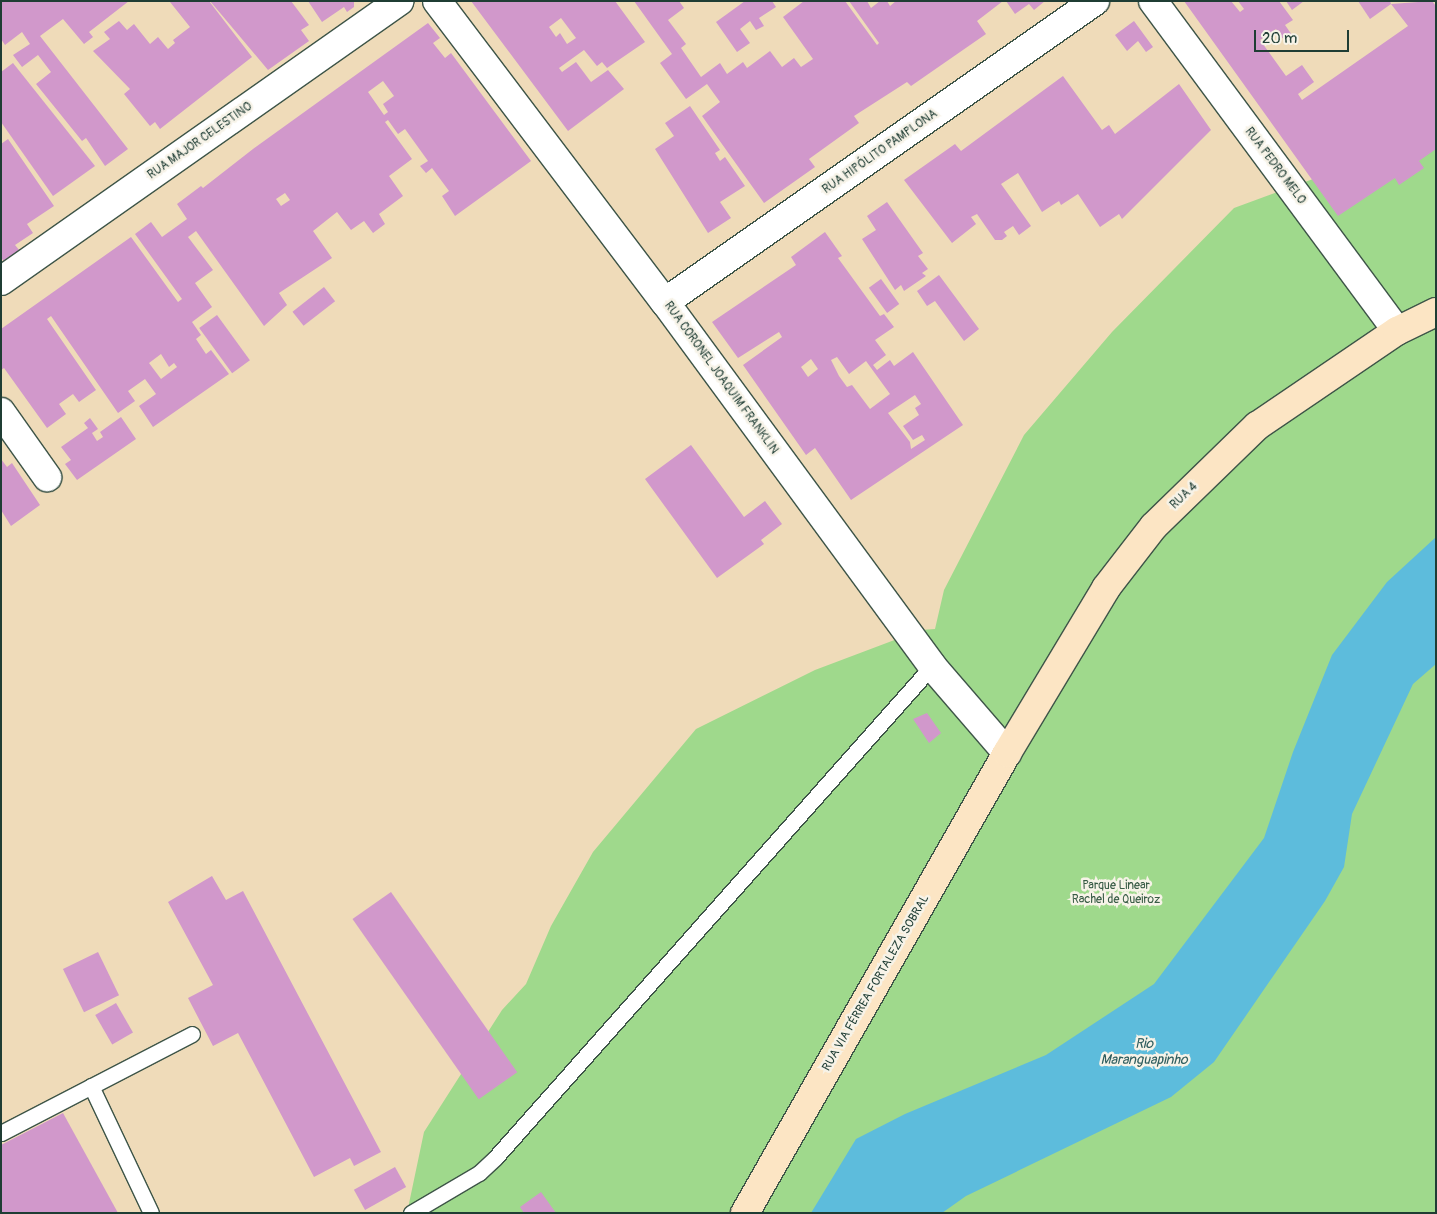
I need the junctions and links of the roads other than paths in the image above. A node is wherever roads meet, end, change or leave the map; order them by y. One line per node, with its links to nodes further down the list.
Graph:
1 (399, 1): 5 (street, RUA MAJOR CELESTINO)
2 (437, 1): 6 (street, RUA CORONEL JOAQUIM FRANKLIN)
3 (1095, 1): 6 (street, RUA HIPÓLITO PAMPLONA)
4 (1153, 1): 8 (street, RUA PEDRO MELO)
5 (1, 281)
6 (665, 302): 11 (street, RUA CORONEL JOAQUIM FRANKLIN)
7 (1436, 312): 8 (main road, RUA 4)
8 (1397, 331): 12 (main road, RUA 4)
9 (1, 412): 10 (street)
10 (47, 477)
11 (932, 666): 12 (street, RUA CORONEL JOAQUIM FRANKLIN); 17 (lane)
12 (1007, 753): 18 (main road, RUA VIA FÉRREA FORTALEZA SOBRAL)
13 (192, 1034): 14 (lane)
14 (91, 1086): 15 (lane); 16 (lane)
15 (1, 1133)
16 (151, 1213)
17 (411, 1213)
18 (745, 1213)

